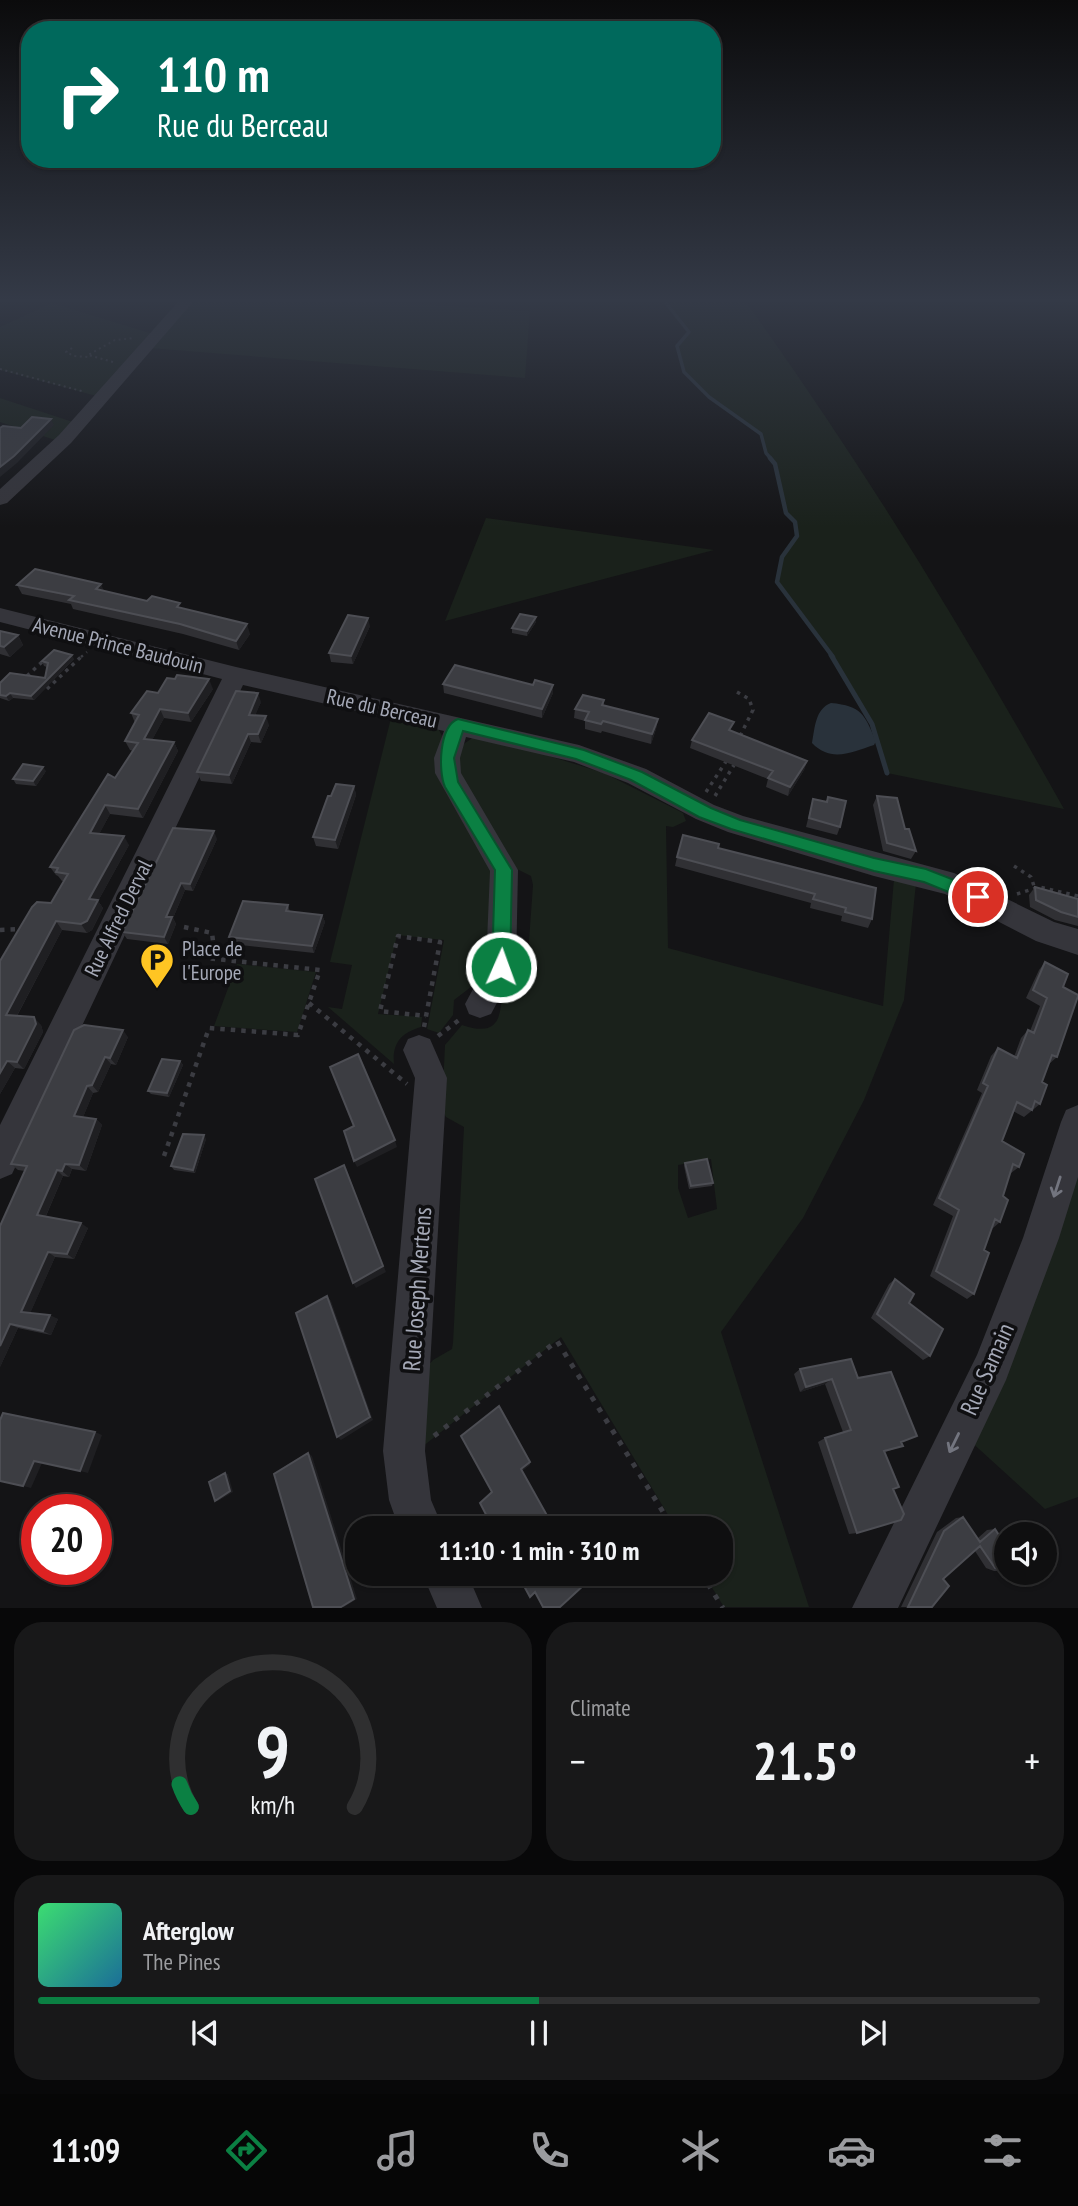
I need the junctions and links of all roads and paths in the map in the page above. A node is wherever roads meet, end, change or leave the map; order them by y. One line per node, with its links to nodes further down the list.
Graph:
1 (29, 377): 3 (path)
2 (122, 377): 3 (street)
3 (103, 398): 4 (street)
4 (0, 499)
5 (0, 615): 6 (street, Avenue Prince Baudouin)
6 (71, 633): 7 (street, Avenue Prince Baudouin); 9 (path)
7 (100, 640): 8 (street, Avenue Prince Baudouin); 10 (path)
8 (236, 675): 12 (street, Rue du Berceau); 31 (street, Rue Alfred Derval)
9 (27, 676)
10 (47, 689)
11 (737, 692): 13 (path)
12 (458, 724): 16 (street, Rue du Berceau); 26 (street)
13 (736, 746)
14 (729, 756): 16 (path)
15 (734, 765): 16 (path)
16 (700, 810): 20 (street, Rue du Berceau)
17 (1014, 866): 18 (path)
18 (1034, 886): 19 (path); 20 (path)
19 (1078, 896)
20 (1002, 909): 24 (street, Rue du Berceau)
21 (184, 927): 25 (path)
22 (32, 929): 23 (path)
23 (0, 930)
24 (1078, 942)
25 (309, 1003): 28 (path); 30 (path)
26 (480, 1004): 27 (path)
27 (423, 1032): 27 (path); 28 (street, Rue Joseph Mertens)
28 (430, 1104): 32 (street, Rue Joseph Mertens)
29 (1078, 1122): 39 (street, Rue Samain, one-way to 39)
30 (164, 1156)
31 (0, 1162)
32 (405, 1459): 33 (street, Rue Joseph Mertens); 34 (path)
33 (416, 1516)
34 (666, 1516)
35 (450, 1586): 37 (street)
36 (709, 1586): 38 (path)
37 (460, 1608)
38 (723, 1608)
39 (874, 1608)

